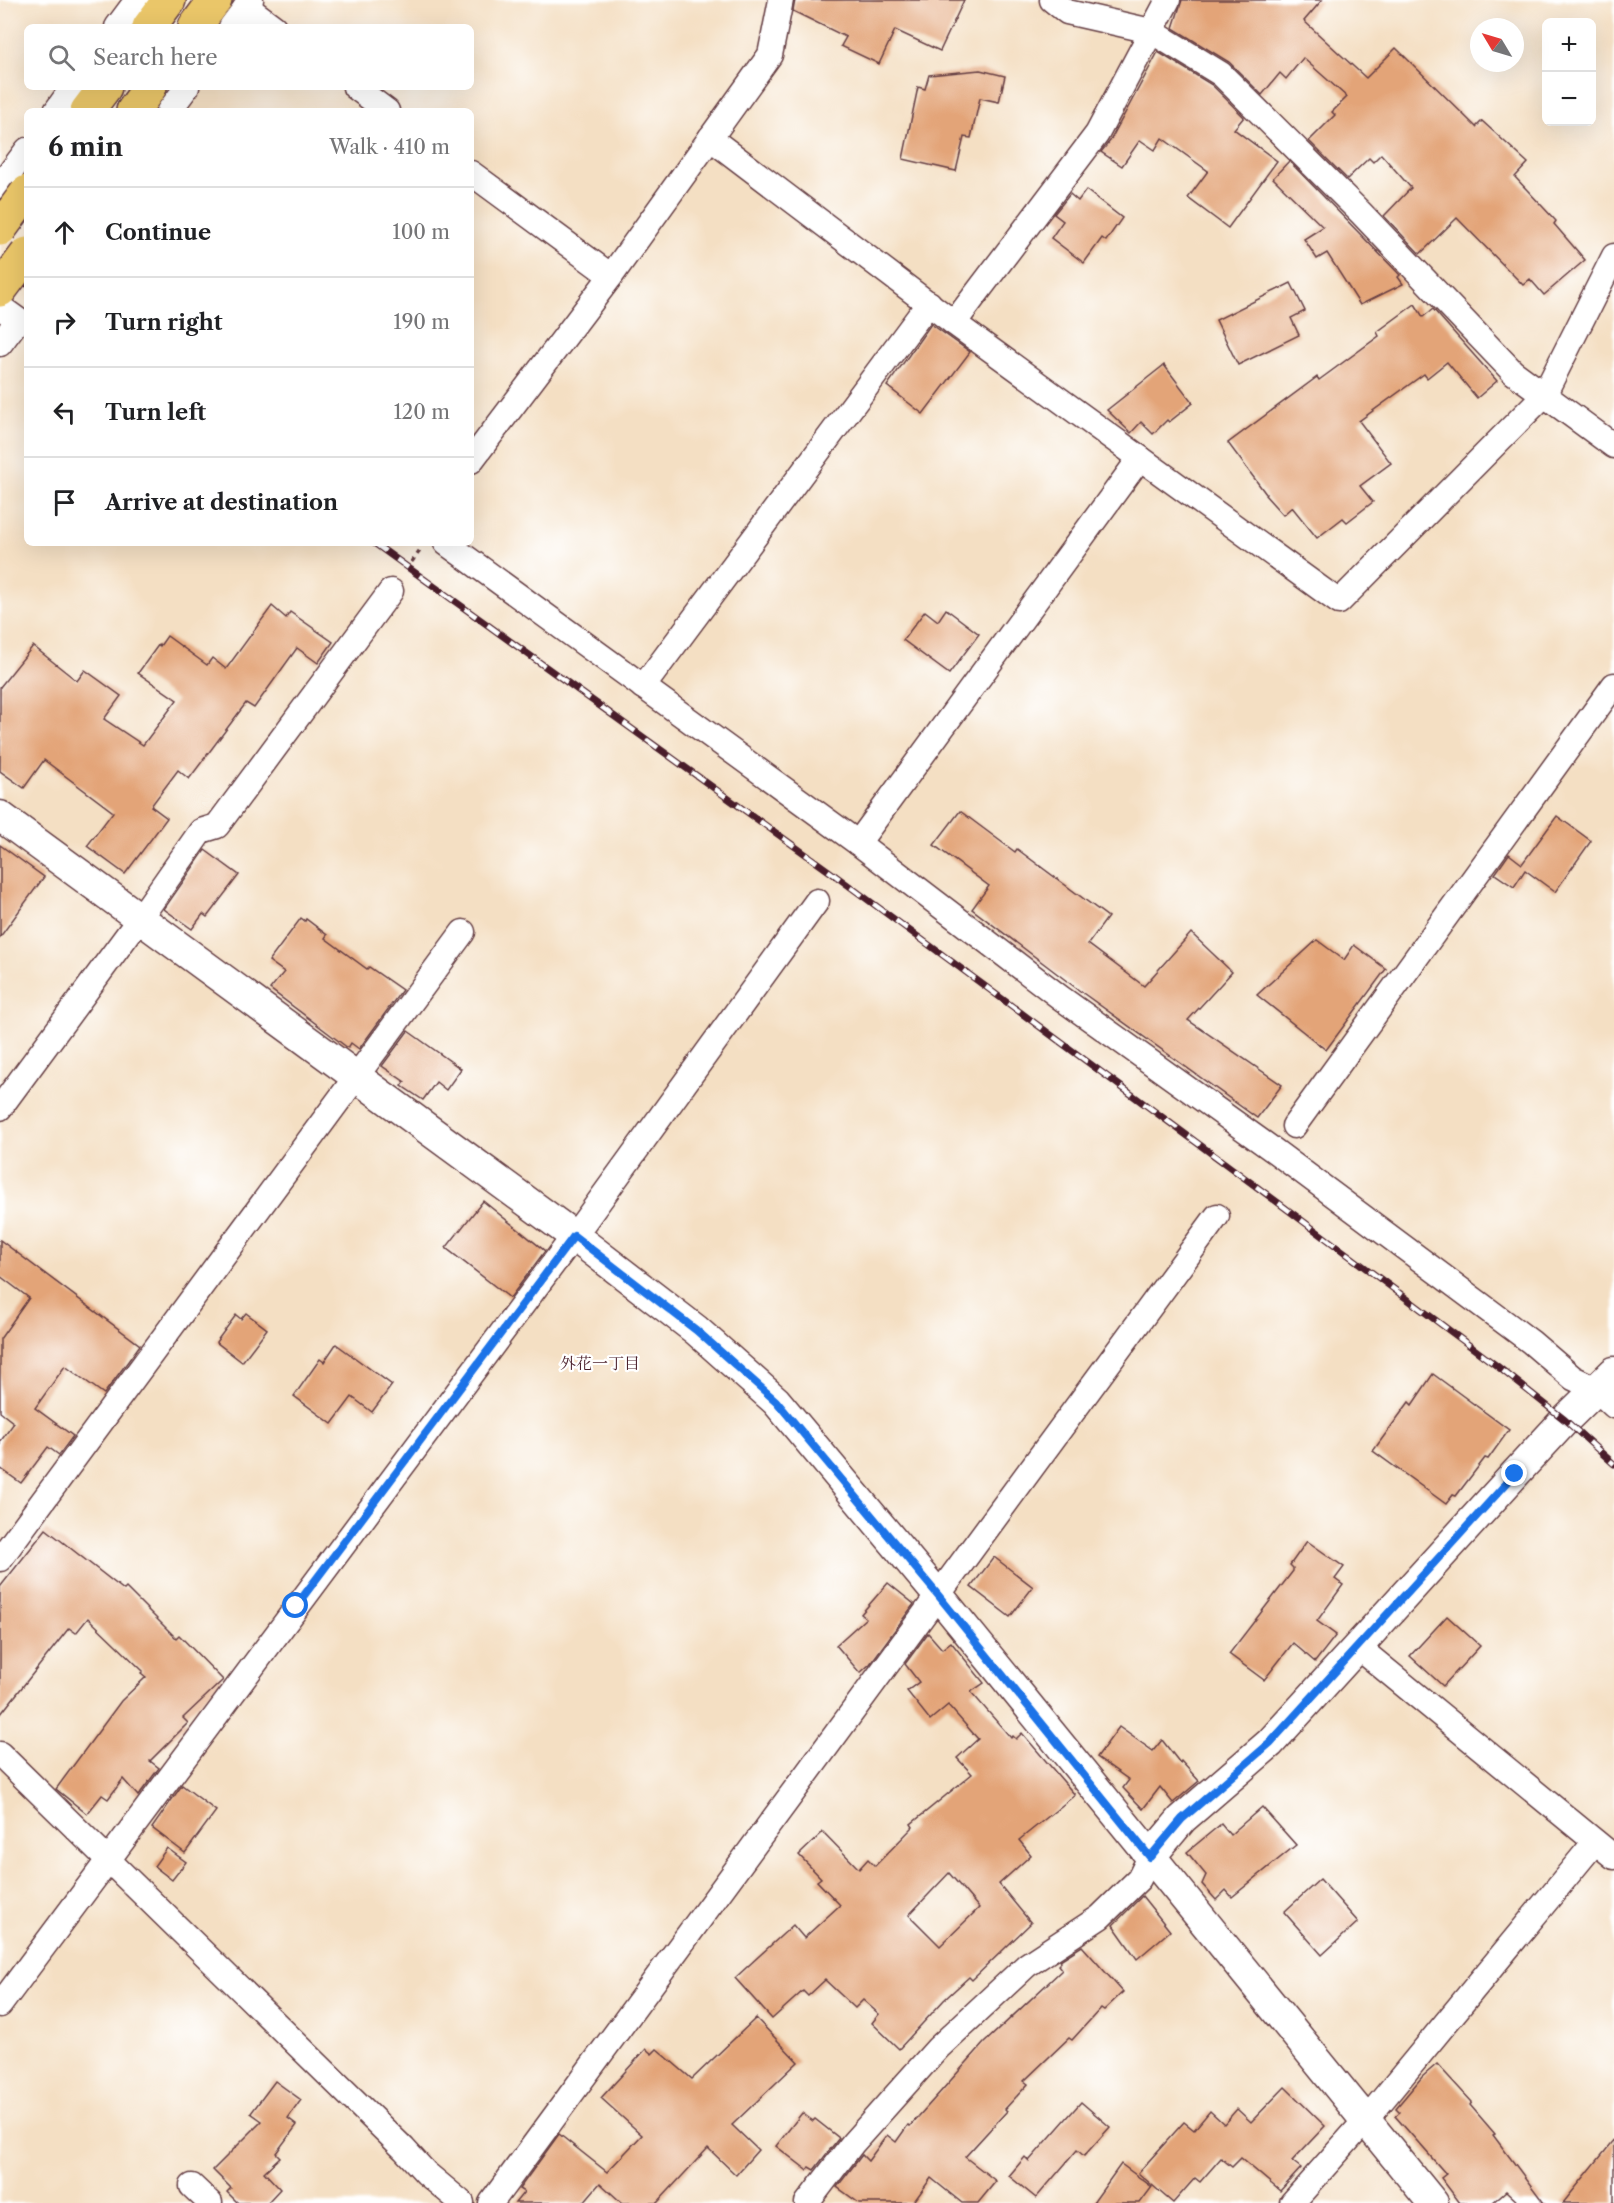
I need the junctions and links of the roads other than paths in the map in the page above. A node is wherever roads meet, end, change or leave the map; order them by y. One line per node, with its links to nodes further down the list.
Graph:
1 (137, 0): 8 (street)
2 (169, 0): 9 (main road)
3 (215, 0): 10 (main road)
4 (781, 0): 24 (street)
5 (1052, 0): 13 (street)
6 (1168, 0): 13 (street)
7 (249, 3): 11 (street); 12 (street)
8 (119, 24)
9 (151, 24)
10 (197, 24)
11 (233, 24)
12 (271, 24)
13 (1151, 31): 38 (street); 40 (street)
14 (71, 90): 19 (street)
15 (103, 90): 20 (main road)
16 (148, 90): 21 (main road)
17 (185, 90): 22 (street)
18 (359, 90): 23 (street)
19 (58, 108)
20 (89, 108)
21 (135, 108)
22 (171, 108)
23 (383, 108)
24 (710, 138): 34 (street); 36 (street)
25 (24, 154): 27 (street)
26 (474, 175): 34 (street)
27 (0, 186)
28 (24, 196): 31 (main road, bridge)
29 (0, 201): 30 (street)
30 (24, 219)
31 (0, 229)
32 (1614, 256): 40 (street)
33 (24, 258): 35 (main road, bridge)
34 (610, 276): 42 (street)
35 (0, 290)
36 (929, 303): 38 (street); 47 (street)
37 (0, 307): 39 (street)
38 (954, 322): 43 (street)
39 (0, 344)
40 (1544, 395): 41 (street); 43 (street)
41 (1614, 447)
42 (474, 457)
43 (1140, 458): 49 (street)
44 (450, 546): 47 (street)
45 (391, 591): 51 (street)
46 (1614, 685): 55 (street)
47 (643, 687): 49 (street)
48 (0, 816): 51 (street)
49 (858, 843): 58 (street)
50 (816, 901): 57 (street)
51 (140, 918): 53 (street); 54 (street)
52 (463, 932): 53 (street)
53 (355, 1076): 57 (street); 59 (street)
54 (0, 1108)
55 (1294, 1126)
56 (1217, 1216): 60 (street)
57 (574, 1236): 60 (street); 66 (street)
58 (1608, 1389): 61 (street)
59 (0, 1559)
60 (938, 1595): 64 (street); 72 (street)
61 (1359, 1648): 63 (street); 64 (street)
62 (0, 1754): 66 (street)
63 (1595, 1842): 65 (street); 68 (street)
64 (1150, 1857): 68 (street); 73 (street)
65 (1614, 1857)
66 (109, 1859): 67 (street); 71 (street)
67 (0, 2005)
68 (1365, 2121): 74 (street); 75 (street)
69 (192, 2186): 70 (street)
70 (210, 2203)
71 (462, 2203)
72 (491, 2203)
73 (807, 2203)
74 (1292, 2203)
75 (1433, 2203)

